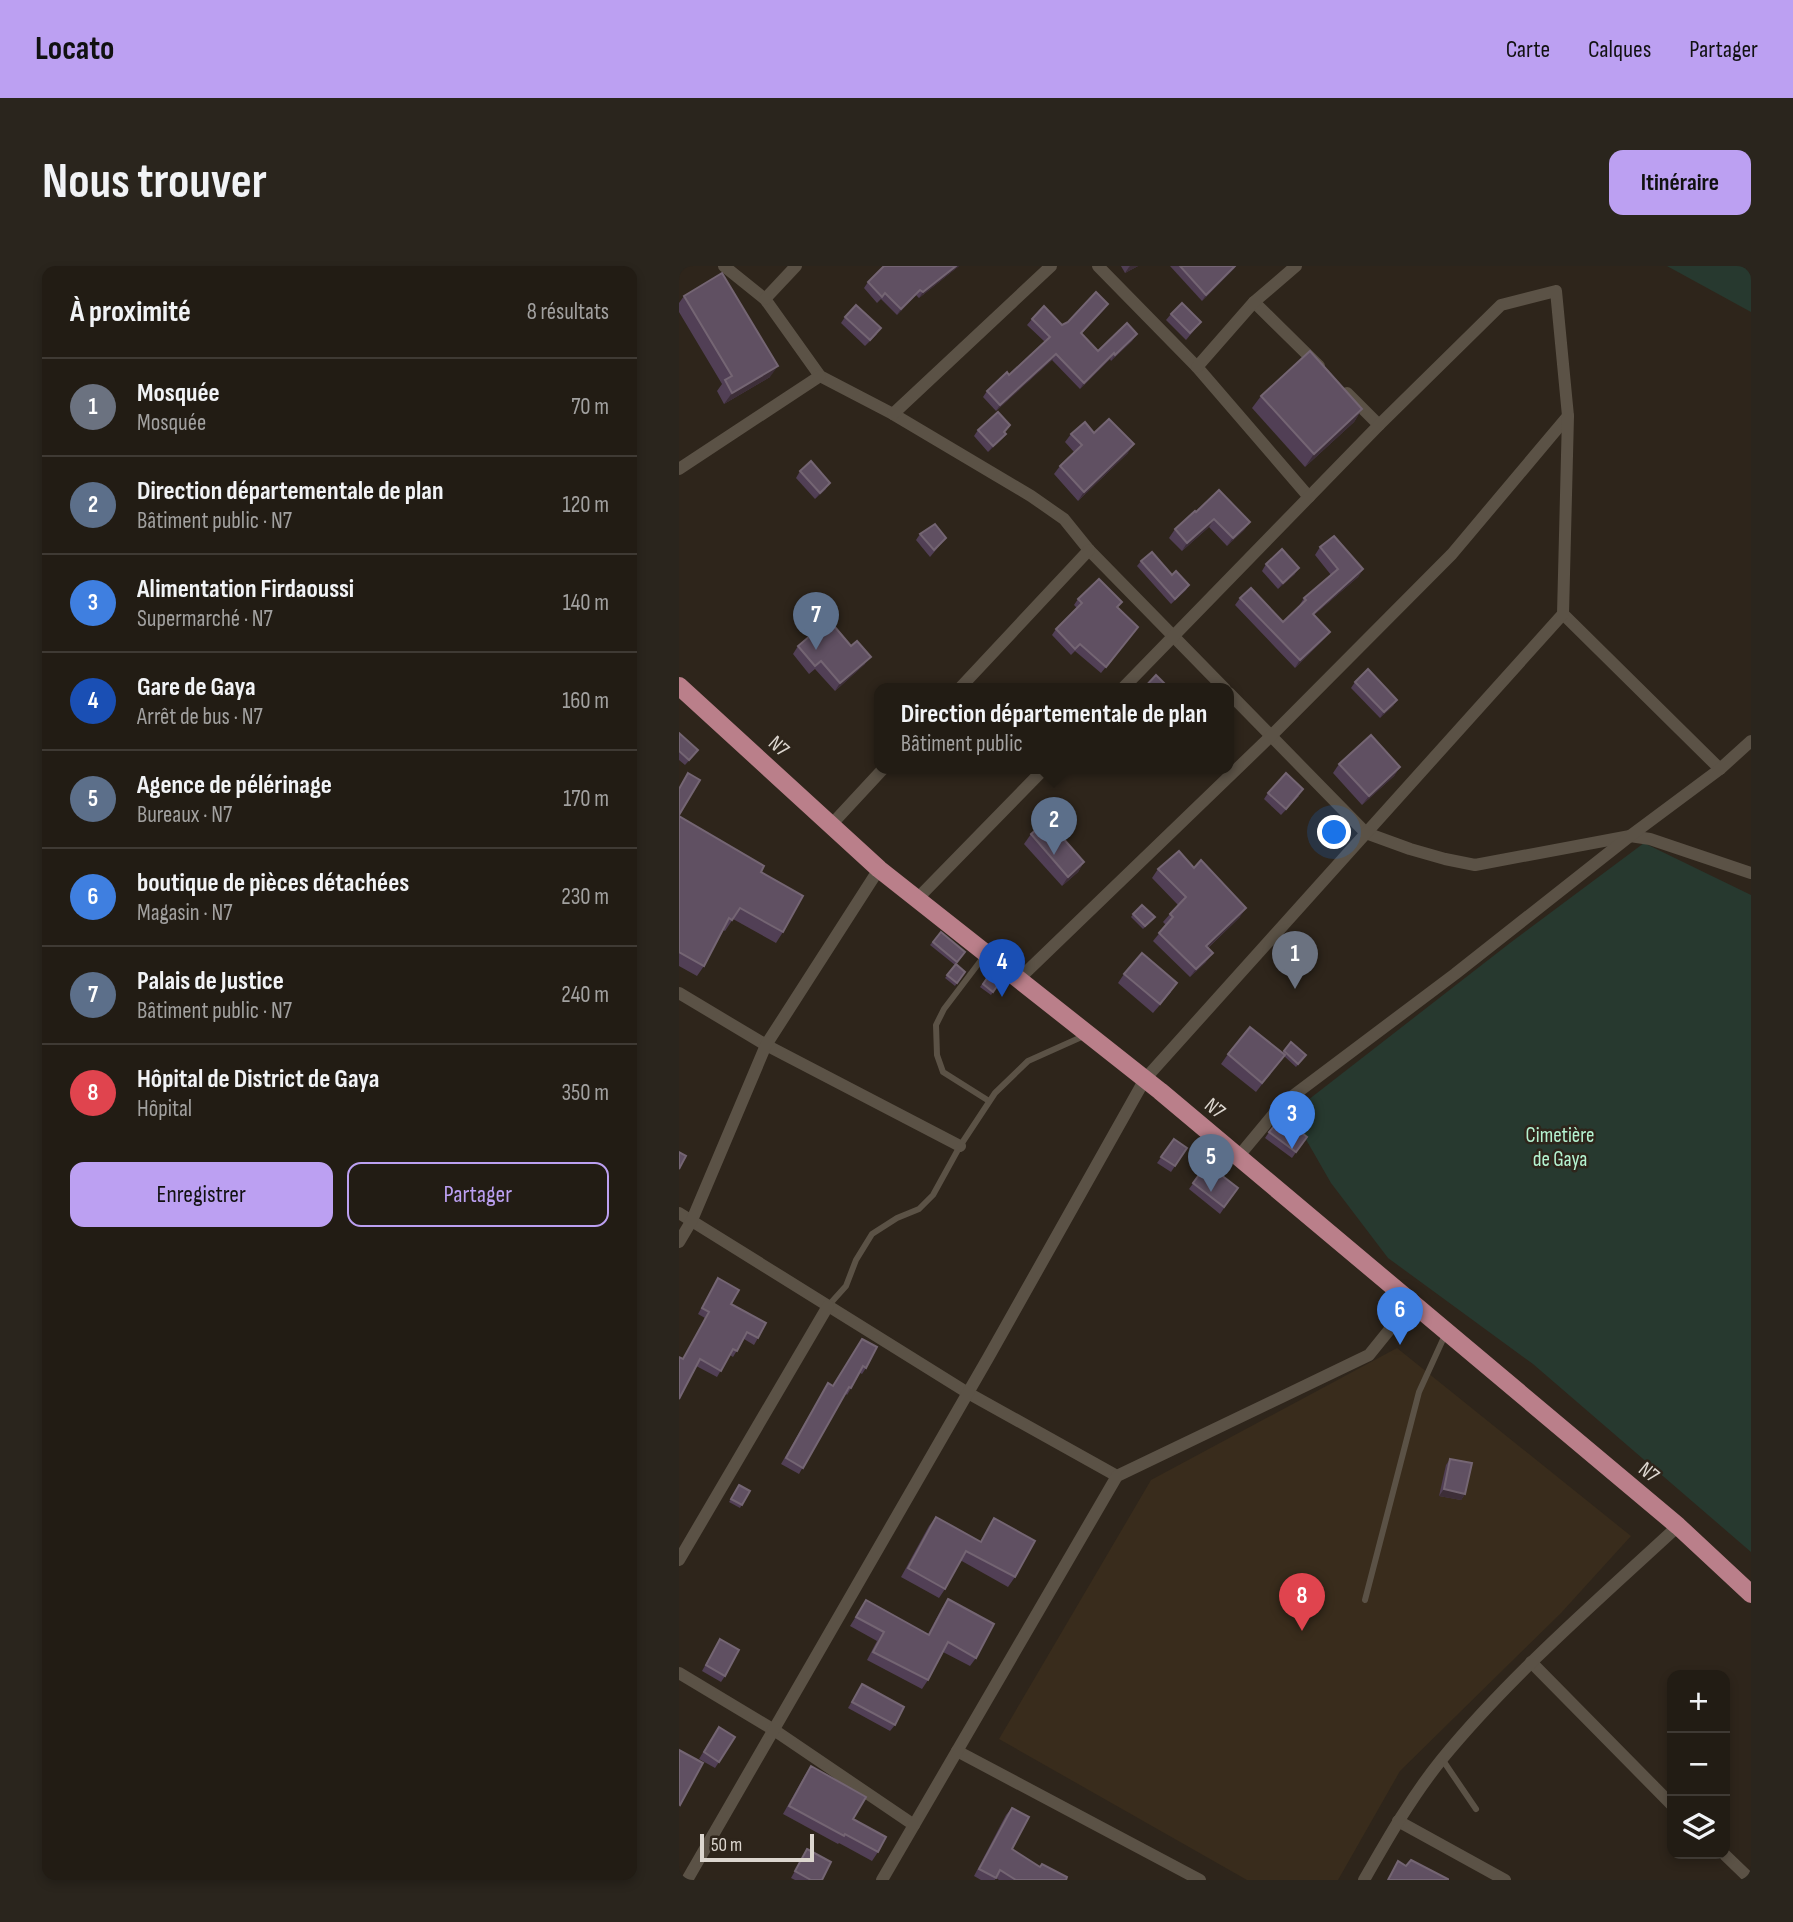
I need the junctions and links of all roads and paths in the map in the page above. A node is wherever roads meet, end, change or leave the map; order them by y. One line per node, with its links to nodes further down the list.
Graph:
1 (724, 266): 6 (street)
2 (796, 266): 6 (street)
3 (1051, 266): 10 (street)
4 (1098, 266): 8 (street)
5 (1296, 266): 7 (street)
6 (765, 299): 9 (street)
7 (1254, 302): 8 (street); 12 (street)
8 (1197, 368): 14 (street)
9 (820, 376): 10 (street); 13 (street)
10 (893, 414): 15 (street)
11 (1568, 416): 12 (street); 16 (street); 23 (street)
12 (1379, 425): 14 (street)
13 (679, 469)
14 (1309, 497): 17 (street)
15 (1089, 550): 17 (street); 18 (street)
16 (1563, 614): 25 (street); 31 (street)
17 (1173, 636): 19 (street); 20 (street)
18 (965, 683)
19 (1128, 683)
20 (1219, 683)
21 (679, 686): 30 (main road, N7)
22 (1234, 698): 23 (street)
23 (1271, 736): 26 (street); 31 (street)
24 (1751, 741): 25 (street)
25 (1720, 769): 32 (street)
26 (1234, 772)
27 (878, 774): 30 (street)
28 (1039, 774): 35 (street)
29 (1232, 774): 37 (street)
30 (832, 824): 33 (main road, N7)
31 (1366, 833): 32 (street); 41 (street)
32 (1630, 836): 34 (street); 44 (street)
33 (879, 869): 35 (main road, N7); 40 (street)
34 (1751, 873)
35 (917, 899): 36 (main road, N7)
36 (986, 954): 37 (main road, N7); 42 (lane)
37 (1019, 979): 39 (main road, N7)
38 (679, 993): 40 (street)
39 (1087, 1034): 41 (main road, N7); 42 (lane)
40 (766, 1045): 43 (street); 46 (street)
41 (1145, 1079): 44 (main road, N7); 51 (street)
42 (989, 1101): 43 (lane)
43 (960, 1146): 49 (lane)
44 (1238, 1157): 48 (main road, N7)
45 (679, 1213): 46 (street)
46 (692, 1220): 47 (street); 49 (street)
47 (679, 1242)
48 (1411, 1303): 50 (main road, N7); 52 (street)
49 (828, 1306): 51 (street); 54 (street)
50 (1446, 1333): 53 (main road, N7); 56 (lane)
51 (968, 1393): 52 (street); 59 (street)
52 (1118, 1476): 60 (street)
53 (1678, 1526): 55 (main road, N7); 57 (street)
54 (679, 1560)
55 (1751, 1594)
56 (1365, 1600)
57 (1531, 1662): 61 (street); 62 (street)
58 (679, 1673): 59 (street)
59 (774, 1730): 65 (street); 67 (street)
60 (957, 1751): 65 (street); 69 (street)
61 (1442, 1759): 63 (lane); 64 (street)
62 (1667, 1800)
63 (1476, 1809)
64 (1398, 1821): 70 (street); 71 (street)
65 (914, 1825): 68 (street)
66 (1729, 1859): 72 (street)
67 (687, 1880)
68 (882, 1880)
69 (1201, 1880)
70 (1364, 1880)
71 (1505, 1880)
72 (1751, 1880)

